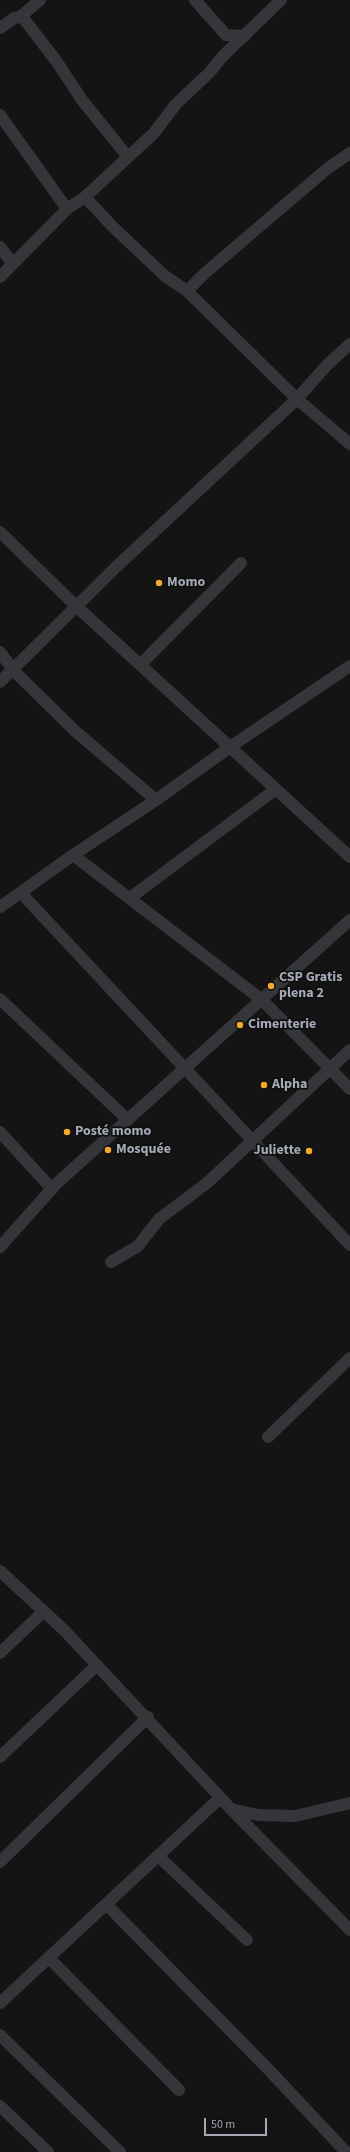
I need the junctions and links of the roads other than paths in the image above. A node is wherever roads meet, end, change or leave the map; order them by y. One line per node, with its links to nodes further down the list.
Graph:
1 (40, 0): 4 (street)
2 (195, 0): 6 (street)
3 (281, 0): 7 (street)
4 (20, 17): 5 (street); 11 (street)
5 (0, 28)
6 (226, 35): 7 (street); 8 (street)
7 (245, 36): 8 (street)
8 (223, 56): 11 (street)
9 (0, 115): 13 (street)
10 (350, 153): 17 (street)
11 (128, 157): 12 (street)
12 (85, 197): 13 (street); 17 (street)
13 (68, 209): 15 (street)
14 (0, 247): 15 (street)
15 (13, 264): 16 (street)
16 (0, 277)
17 (187, 291): 19 (street)
18 (350, 344): 19 (street)
19 (297, 399): 20 (street); 23 (street)
20 (350, 444)
21 (0, 532): 23 (street)
22 (241, 563): 25 (street)
23 (76, 606): 25 (street); 27 (street)
24 (0, 652): 27 (street)
25 (141, 664): 29 (street)
26 (350, 666): 29 (street)
27 (13, 670): 28 (street); 31 (street)
28 (0, 682)
29 (230, 747): 30 (street); 31 (street)
30 (276, 789): 33 (street); 35 (street)
31 (156, 800): 32 (street)
32 (74, 854): 34 (street); 35 (street)
33 (350, 857)
34 (21, 893): 36 (street); 41 (street)
35 (130, 898): 39 (street)
36 (0, 907)
37 (350, 920): 39 (street)
38 (0, 999): 44 (street)
39 (262, 1000): 41 (street); 42 (street)
40 (350, 1050): 42 (street)
41 (185, 1069): 44 (street); 46 (street)
42 (331, 1069): 43 (street); 46 (street)
43 (350, 1089)
44 (128, 1120): 47 (street)
45 (0, 1132): 47 (street)
46 (252, 1140): 48 (street); 50 (street)
47 (52, 1189): 49 (street)
48 (350, 1245)
49 (0, 1247)
50 (111, 1262)
51 (350, 1358): 52 (street)
52 (268, 1436)
53 (0, 1571): 54 (street)
54 (44, 1611): 55 (street); 56 (street)
55 (0, 1653)
56 (97, 1665): 57 (street); 58 (street)
57 (148, 1717): 59 (street); 63 (street)
58 (0, 1757)
59 (220, 1798): 61 (street); 62 (street)
60 (350, 1803): 61 (street)
61 (230, 1808): 65 (street)
62 (158, 1856): 64 (street); 66 (street)
63 (0, 1862)
64 (107, 1905): 67 (street); 74 (street)
65 (350, 1930)
66 (247, 1940)
67 (49, 1958): 68 (street); 70 (street)
68 (0, 2003)
69 (0, 2035): 73 (street)
70 (179, 2090)
71 (0, 2106): 72 (street)
72 (48, 2152)
73 (120, 2152)
74 (346, 2152)

